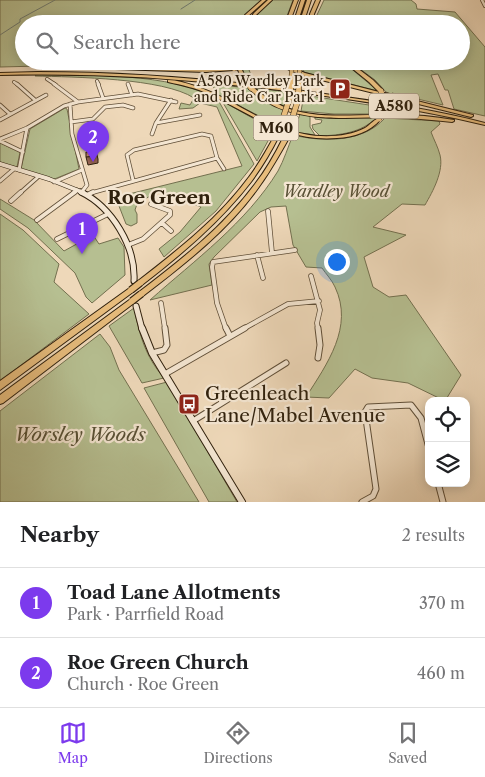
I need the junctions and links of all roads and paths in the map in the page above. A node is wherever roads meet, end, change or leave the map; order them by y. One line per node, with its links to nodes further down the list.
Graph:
1 (264, 0): 9 (highway)
2 (270, 0): 10 (highway)
3 (296, 0): 11 (highway)
4 (303, 0): 12 (highway)
5 (309, 0): 13 (highway)
6 (318, 0): 14 (highway)
7 (482, 0): 8 (street)
8 (485, 6)
9 (247, 15)
10 (254, 15)
11 (290, 15)
12 (298, 15)
13 (305, 15)
14 (312, 15)
15 (22, 70): 23 (highway, A580); 32 (highway, A580)
16 (169, 70): 17 (highway, bridge)
17 (220, 70)
18 (240, 70): 45 (highway, A580, bridge)
19 (292, 70): 75 (highway, M60, bridge)
20 (293, 70): 32 (highway)
21 (300, 70): 78 (highway, M60, bridge)
22 (356, 70): 24 (highway, M60, bridge)
23 (0, 72): 24 (highway, A580)
24 (80, 73): 45 (highway, A580)
25 (46, 79): 35 (street)
26 (97, 81): 31 (street)
27 (14, 82): 33 (street)
28 (128, 84): 30 (street)
29 (46, 95): 33 (street)
30 (132, 95): 31 (street); 34 (street)
31 (103, 98): 35 (street)
32 (391, 99): 45 (highway, A580); 45 (highway, A580)
33 (35, 100): 40 (street)
34 (171, 100): 36 (street); 44 (street)
35 (78, 102): 37 (street)
36 (176, 102)
37 (70, 104): 43 (street); 46 (street)
38 (0, 106): 40 (street)
39 (133, 108): 43 (street)
40 (10, 114): 42 (street)
41 (200, 115): 44 (street)
42 (0, 120)
43 (71, 122): 54 (street)
44 (156, 123): 47 (street)
45 (485, 123)
46 (27, 128): 48 (street); 49 (street)
47 (152, 134)
48 (0, 140): 49 (street)
49 (23, 152): 52 (street)
50 (217, 158): 53 (street); 56 (street); 56 (street)
51 (0, 164): 52 (street)
52 (16, 169): 55 (street); 57 (street)
53 (224, 169)
54 (82, 170): 58 (street); 59 (street)
55 (38, 177): 58 (street); 61 (street)
56 (133, 180): 60 (street)
57 (0, 181)
58 (54, 182): 59 (street)
59 (79, 191): 60 (street); 65 (street)
60 (87, 195): 64 (street)
61 (11, 201)
62 (151, 204): 66 (street)
63 (268, 211): 71 (street)
64 (108, 214): 68 (street); 69 (street)
65 (37, 220)
66 (162, 223): 67 (street); 69 (street)
67 (171, 231)
68 (57, 239)
69 (128, 245): 75 (street)
70 (295, 250): 71 (street)
71 (272, 253): 72 (street)
72 (257, 255): 74 (street); 79 (street)
73 (311, 276): 76 (street)
74 (263, 278)
75 (137, 282): 84 (highway, M60, bridge)
76 (319, 300): 79 (street); 81 (street)
77 (161, 303): 80 (street)
78 (134, 304): 80 (street); 85 (highway, M60)
79 (230, 336): 83 (street)
80 (152, 353): 83 (street)
81 (318, 358)
82 (286, 363): 86 (street)
83 (165, 374): 86 (street)
84 (0, 386)
85 (0, 400)
86 (193, 421): 89 (street)
87 (427, 442): 90 (street)
88 (439, 487): 91 (street)
89 (242, 502)
90 (362, 502)
91 (443, 502)

